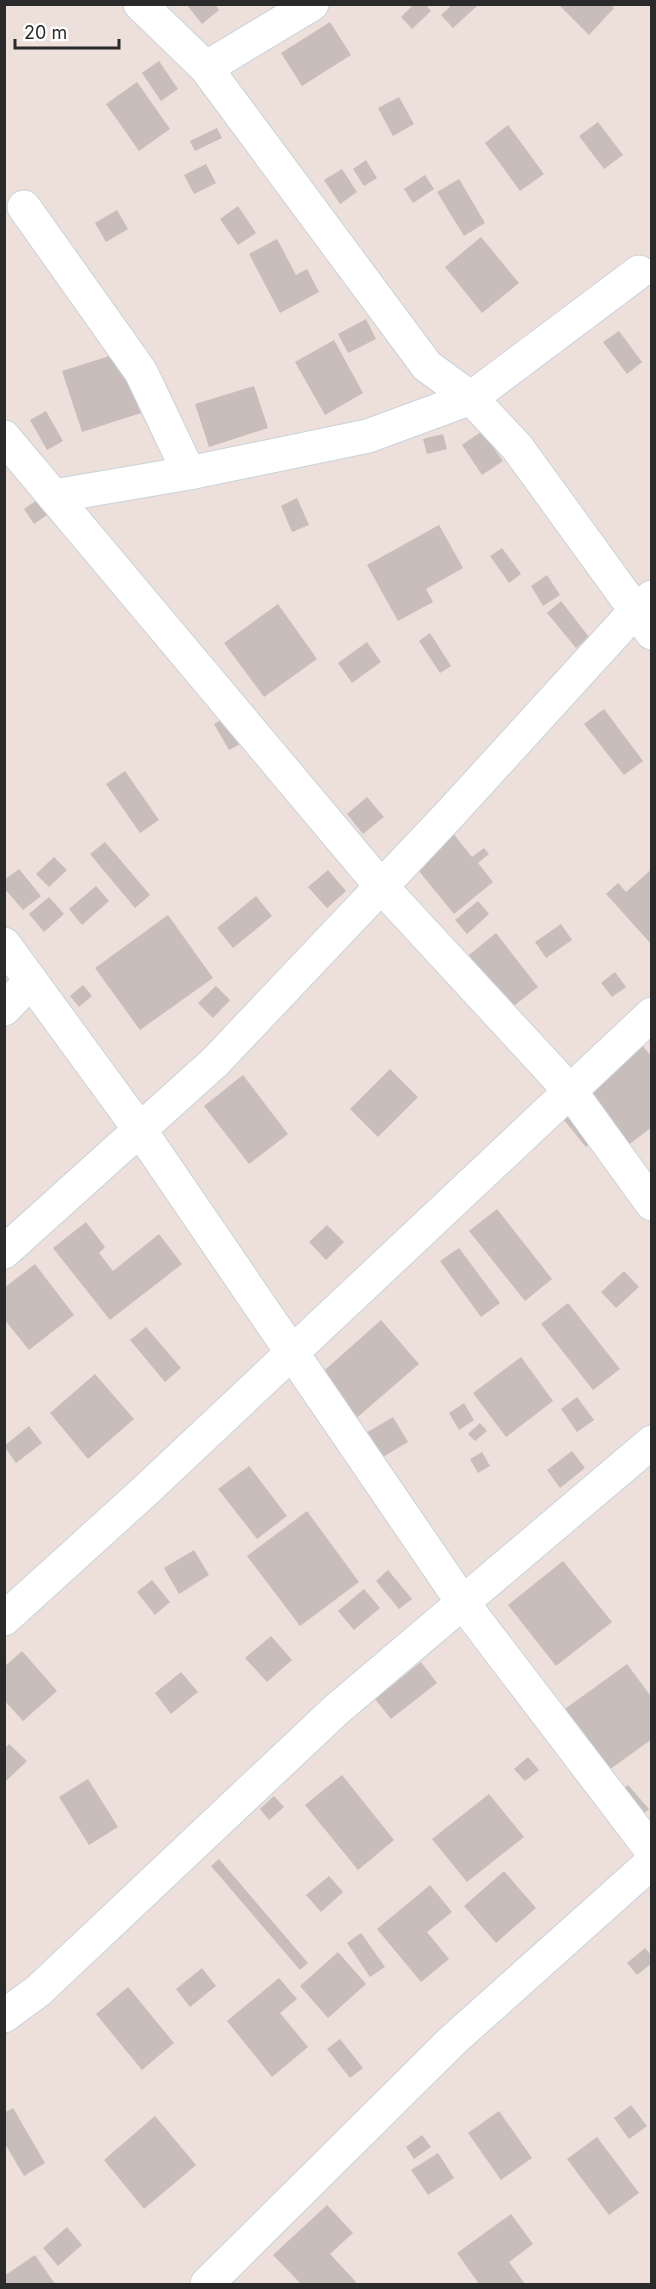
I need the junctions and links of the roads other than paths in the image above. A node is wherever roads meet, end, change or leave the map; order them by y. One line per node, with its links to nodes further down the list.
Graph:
1 (140, 4): 3 (street)
2 (312, 4): 3 (street)
3 (206, 68): 6 (street)
4 (24, 207): 8 (street)
5 (639, 272): 6 (street)
6 (471, 398): 8 (street); 10 (street)
7 (4, 437): 9 (street)
8 (189, 473): 9 (street)
9 (54, 496): 11 (street)
10 (646, 613): 11 (street)
11 (380, 885): 16 (street); 17 (street)
12 (4, 944): 13 (street)
13 (31, 981): 14 (street); 17 (street)
14 (4, 1009)
15 (651, 1014): 16 (street)
16 (570, 1092): 18 (street); 20 (street)
17 (140, 1130): 19 (street); 20 (street)
18 (651, 1204)
19 (4, 1252)
20 (291, 1353): 22 (street); 23 (street)
21 (651, 1442): 22 (street)
22 (463, 1603): 24 (street); 26 (street)
23 (4, 1619)
24 (651, 1851)
25 (651, 1862): 27 (street)
26 (4, 2016)
27 (207, 2284)

